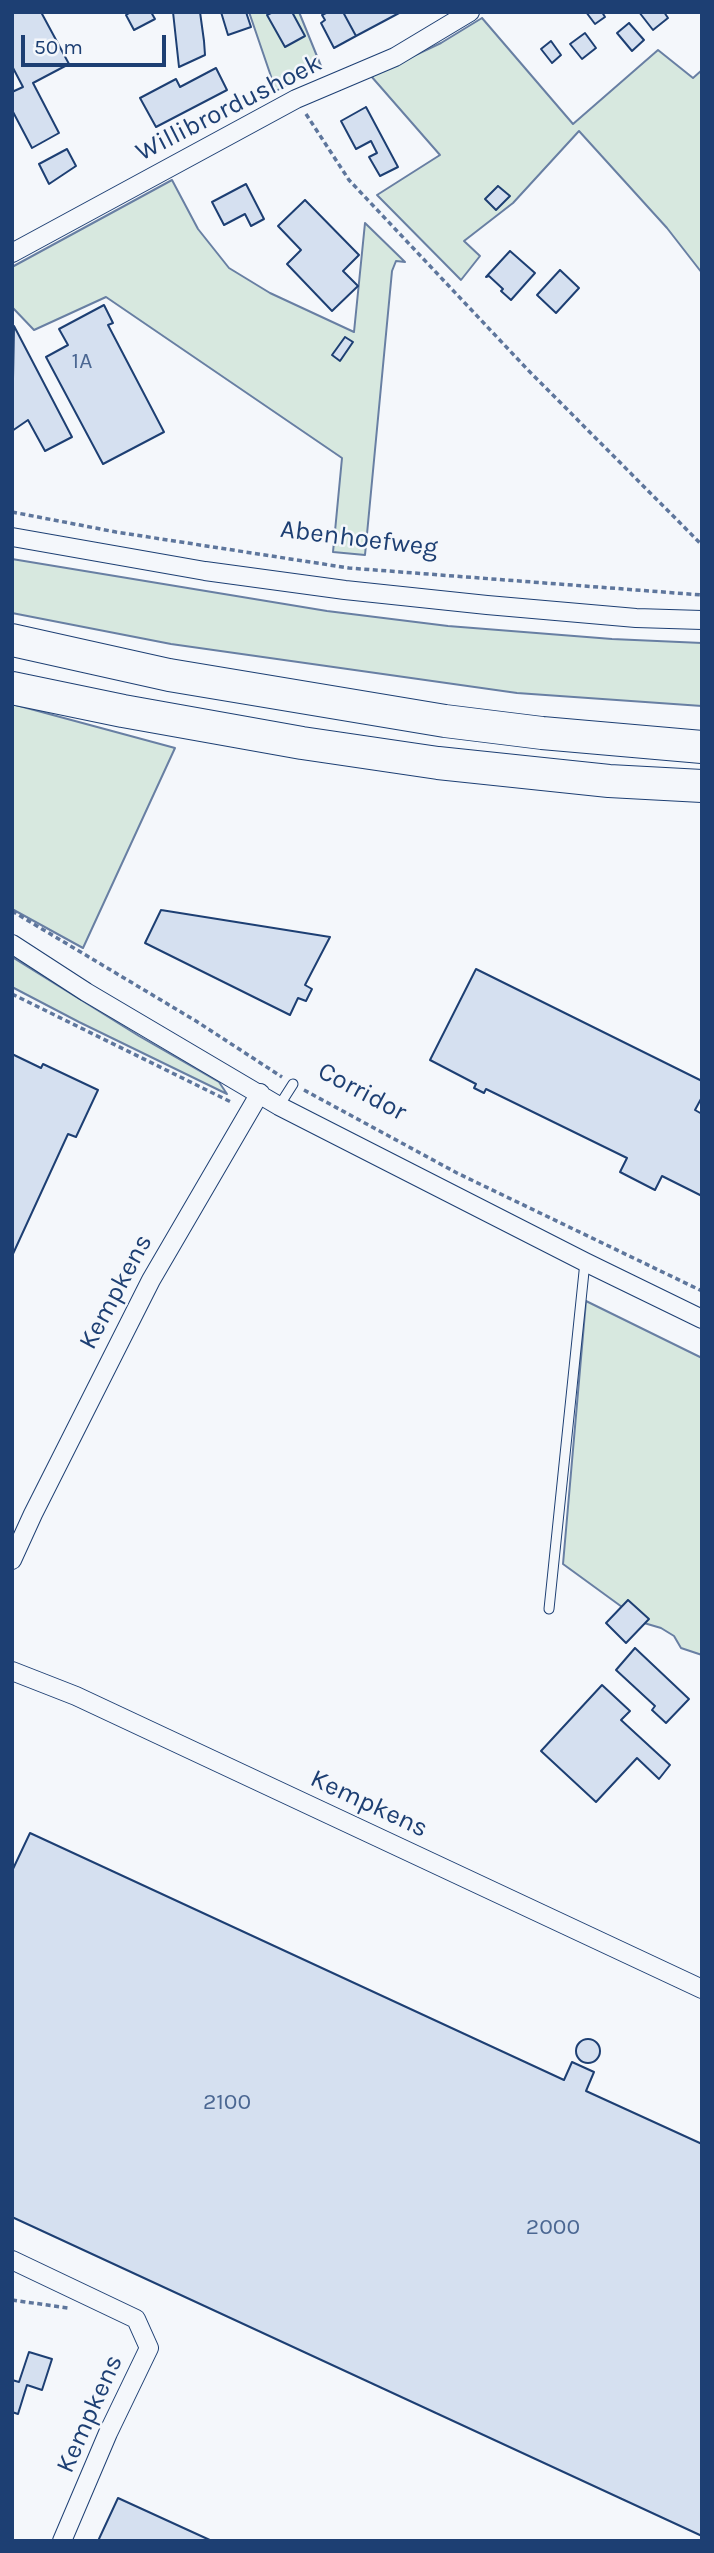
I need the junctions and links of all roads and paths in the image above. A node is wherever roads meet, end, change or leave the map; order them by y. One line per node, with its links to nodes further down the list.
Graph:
1 (470, 12): 2 (street, Willibrordushoek)
2 (296, 99): 3 (street, Willibrordushoek); 6 (path)
3 (12, 253)
4 (12, 512): 7 (path, Abenhoefweg)
5 (12, 537): 8 (street, Abenhoefweg)
6 (702, 545)
7 (702, 595)
8 (702, 620)
9 (12, 640): 11 (highway)
10 (12, 688): 12 (highway)
11 (702, 747)
12 (702, 786)
13 (12, 911): 16 (path, Corridor)
14 (12, 944): 17 (street, Corridor)
15 (12, 994): 19 (path)
16 (293, 1084): 18 (lane); 21 (path, Corridor)
17 (260, 1093): 18 (street, Corridor); 19 (street, Kempkens)
18 (279, 1106): 20 (street, Corridor)
19 (249, 1111): 23 (street, Kempkens)
20 (585, 1262): 22 (street, Corridor); 24 (lane)
21 (702, 1291)
22 (702, 1319)
23 (12, 1560)
24 (549, 1609)
25 (12, 1671): 26 (street, Kempkens)
26 (702, 1989)
27 (12, 2260): 28 (street, Kempkens)
28 (62, 2541)

